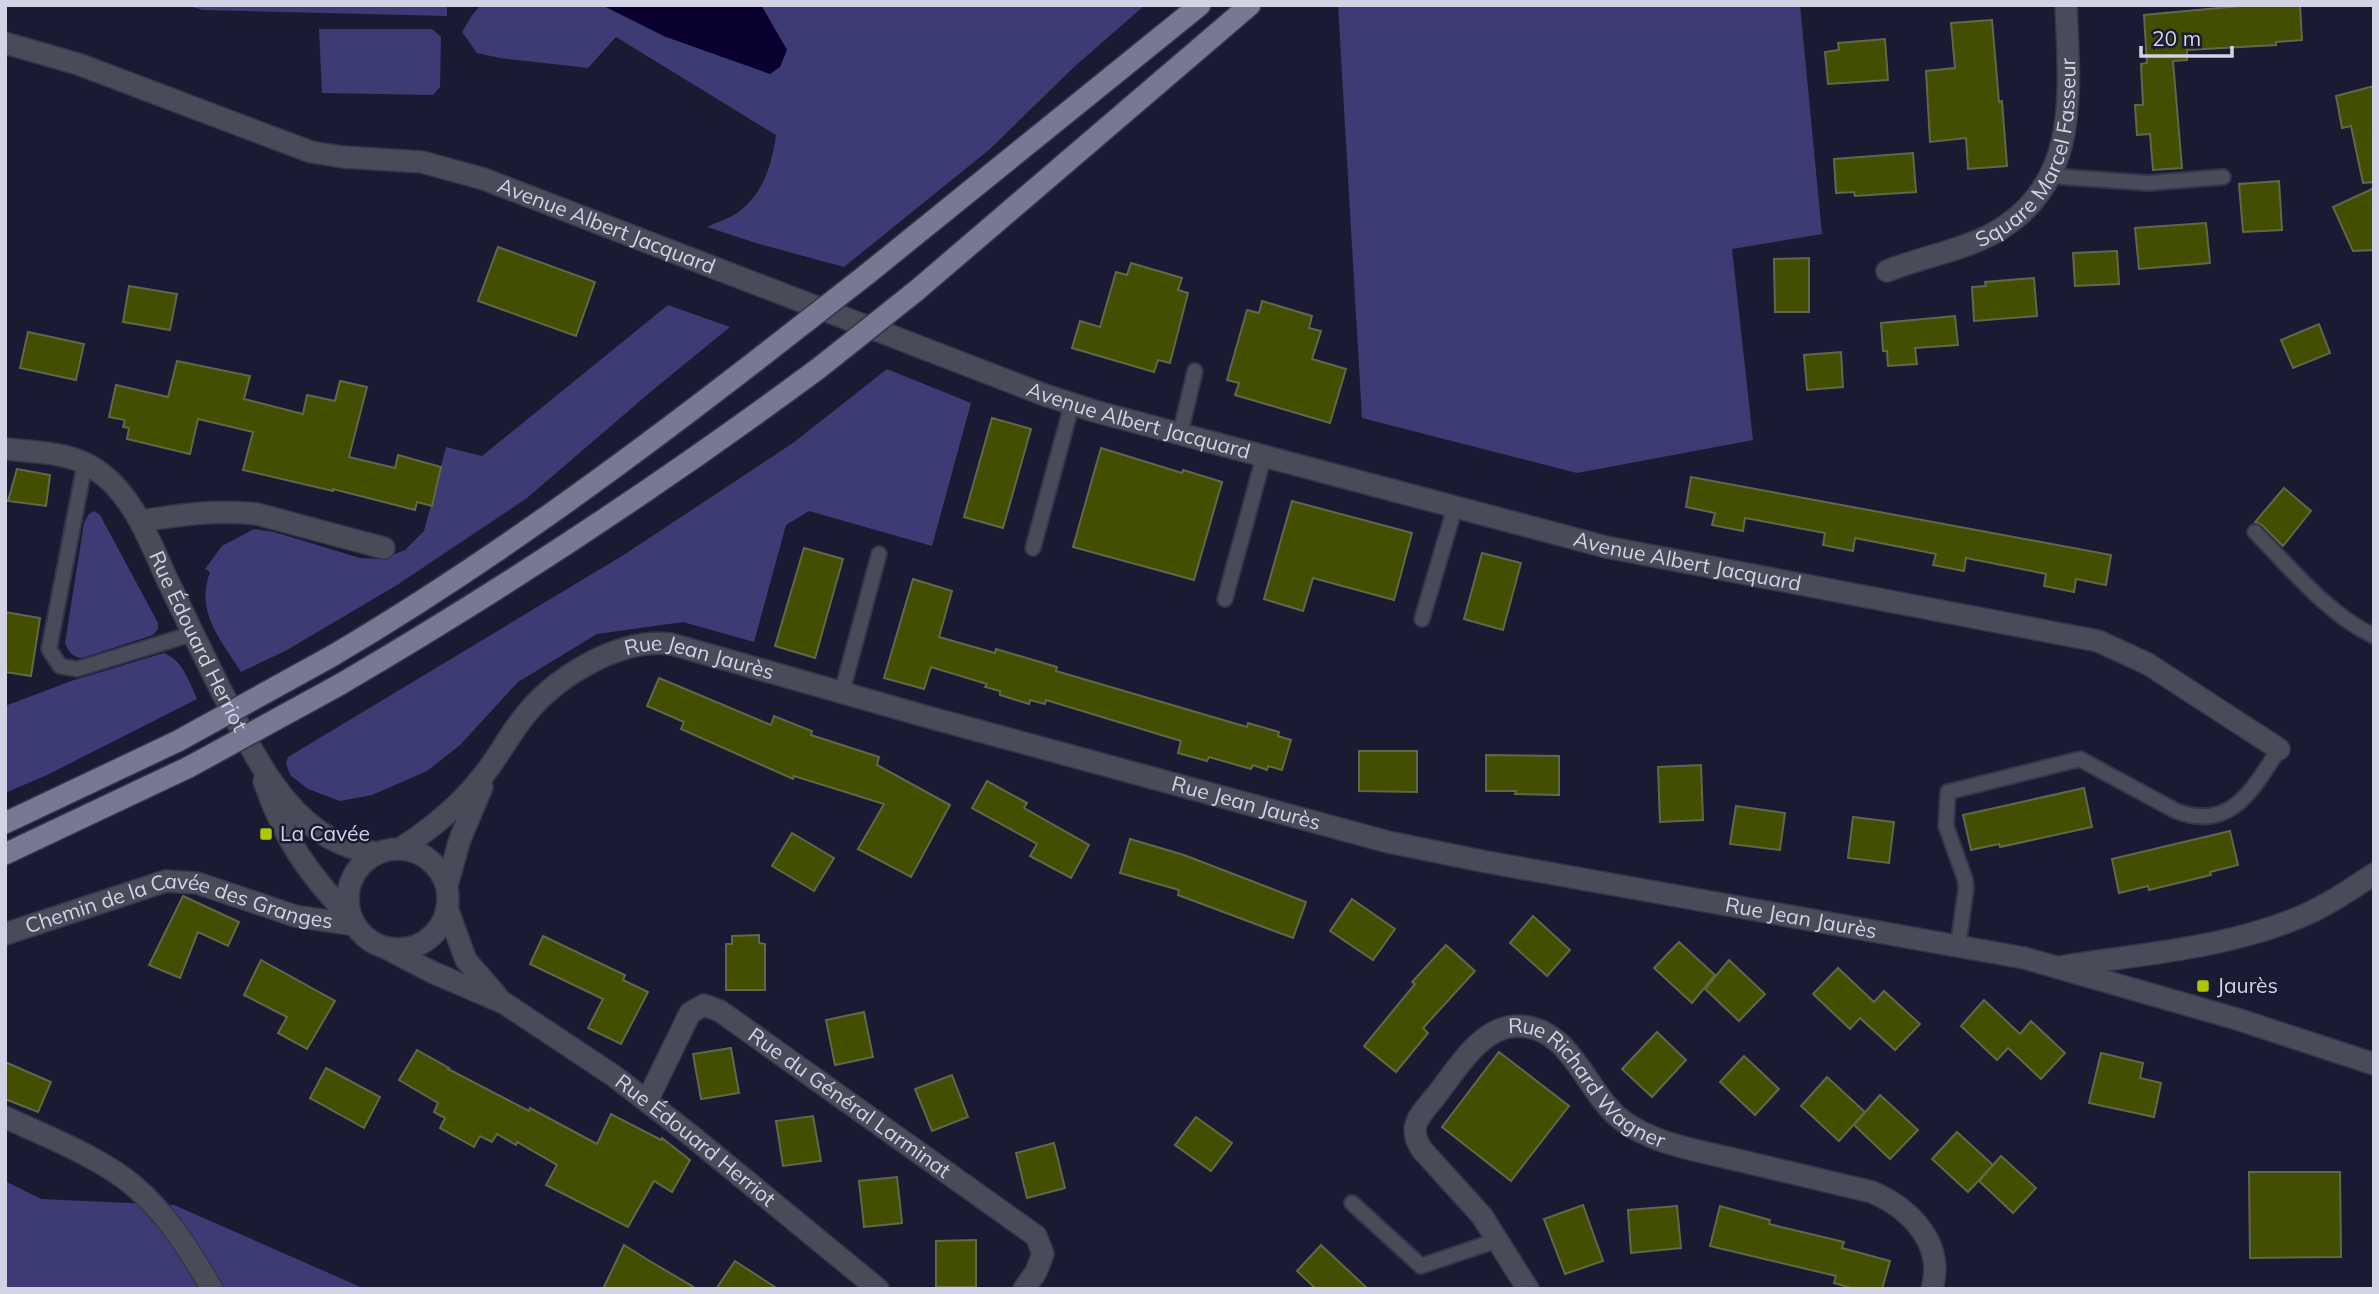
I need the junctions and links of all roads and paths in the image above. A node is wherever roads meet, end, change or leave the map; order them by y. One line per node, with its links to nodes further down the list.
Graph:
1 (1200, 5): 28 (main road, bridge)
2 (1250, 5): 31 (main road, bridge)
3 (2066, 5): 5 (street, Square Marcel Fasseur)
4 (5, 43): 9 (street, Avenue Albert Jacquard)
5 (2050, 176): 6 (lane); 7 (street, Square Marcel Fasseur)
6 (2223, 177)
7 (1887, 271)
8 (1195, 371): 10 (lane)
9 (1072, 404): 10 (street, Avenue Albert Jacquard); 18 (lane)
10 (1180, 434): 12 (street, Avenue Albert Jacquard)
11 (5, 449): 13 (street)
12 (1264, 456): 14 (street, Avenue Albert Jacquard); 20 (lane)
13 (85, 463): 15 (street); 22 (lane)
14 (1455, 507): 21 (lane); 25 (street, Avenue Albert Jacquard)
15 (141, 521): 17 (street); 22 (street, Rue Édouard Herriot)
16 (2255, 532): 23 (lane)
17 (384, 548)
18 (1033, 548)
19 (879, 554): 24 (lane)
20 (1225, 599)
21 (1422, 619)
22 (192, 634): 26 (street, Rue Édouard Herriot)
23 (2374, 636)
24 (842, 692): 27 (street, Rue Jean Jaurès); 37 (street, Rue Jean Jaurès)
25 (2279, 750): 37 (lane)
26 (256, 759): 30 (street, Rue Édouard Herriot); 35 (street, Rue Édouard Herriot)
27 (489, 769): 29 (street, Rue Jean Jaurès); 33 (street, Rue Jean Jaurès)
28 (5, 823)
29 (400, 849): 30 (street); 33 (street)
30 (378, 853): 35 (street)
31 (5, 854)
32 (2374, 874): 39 (street)
33 (446, 884): 34 (street)
34 (447, 908): 38 (street); 40 (street, Rue Édouard Herriot)
35 (354, 922): 36 (street, Chemin de la Cavée des Granges); 38 (street)
36 (5, 934)
37 (1958, 946): 39 (street, Rue Jean Jaurès)
38 (387, 948): 40 (street, Rue Édouard Herriot)
39 (2059, 967): 41 (street, Rue Jean Jaurès)
40 (504, 1003): 42 (street, Rue Édouard Herriot)
41 (2374, 1064)
42 (647, 1101): 47 (street, Rue Édouard Herriot); 48 (street, Rue du Général Larminat)
43 (5, 1117): 46 (street)
44 (1352, 1203): 45 (lane)
45 (1498, 1240): 49 (street, Rue Richard Wagner); 50 (street, Rue Richard Wagner)
46 (212, 1289)
47 (878, 1289)
48 (1024, 1289)
49 (1528, 1289)
50 (1932, 1289)

